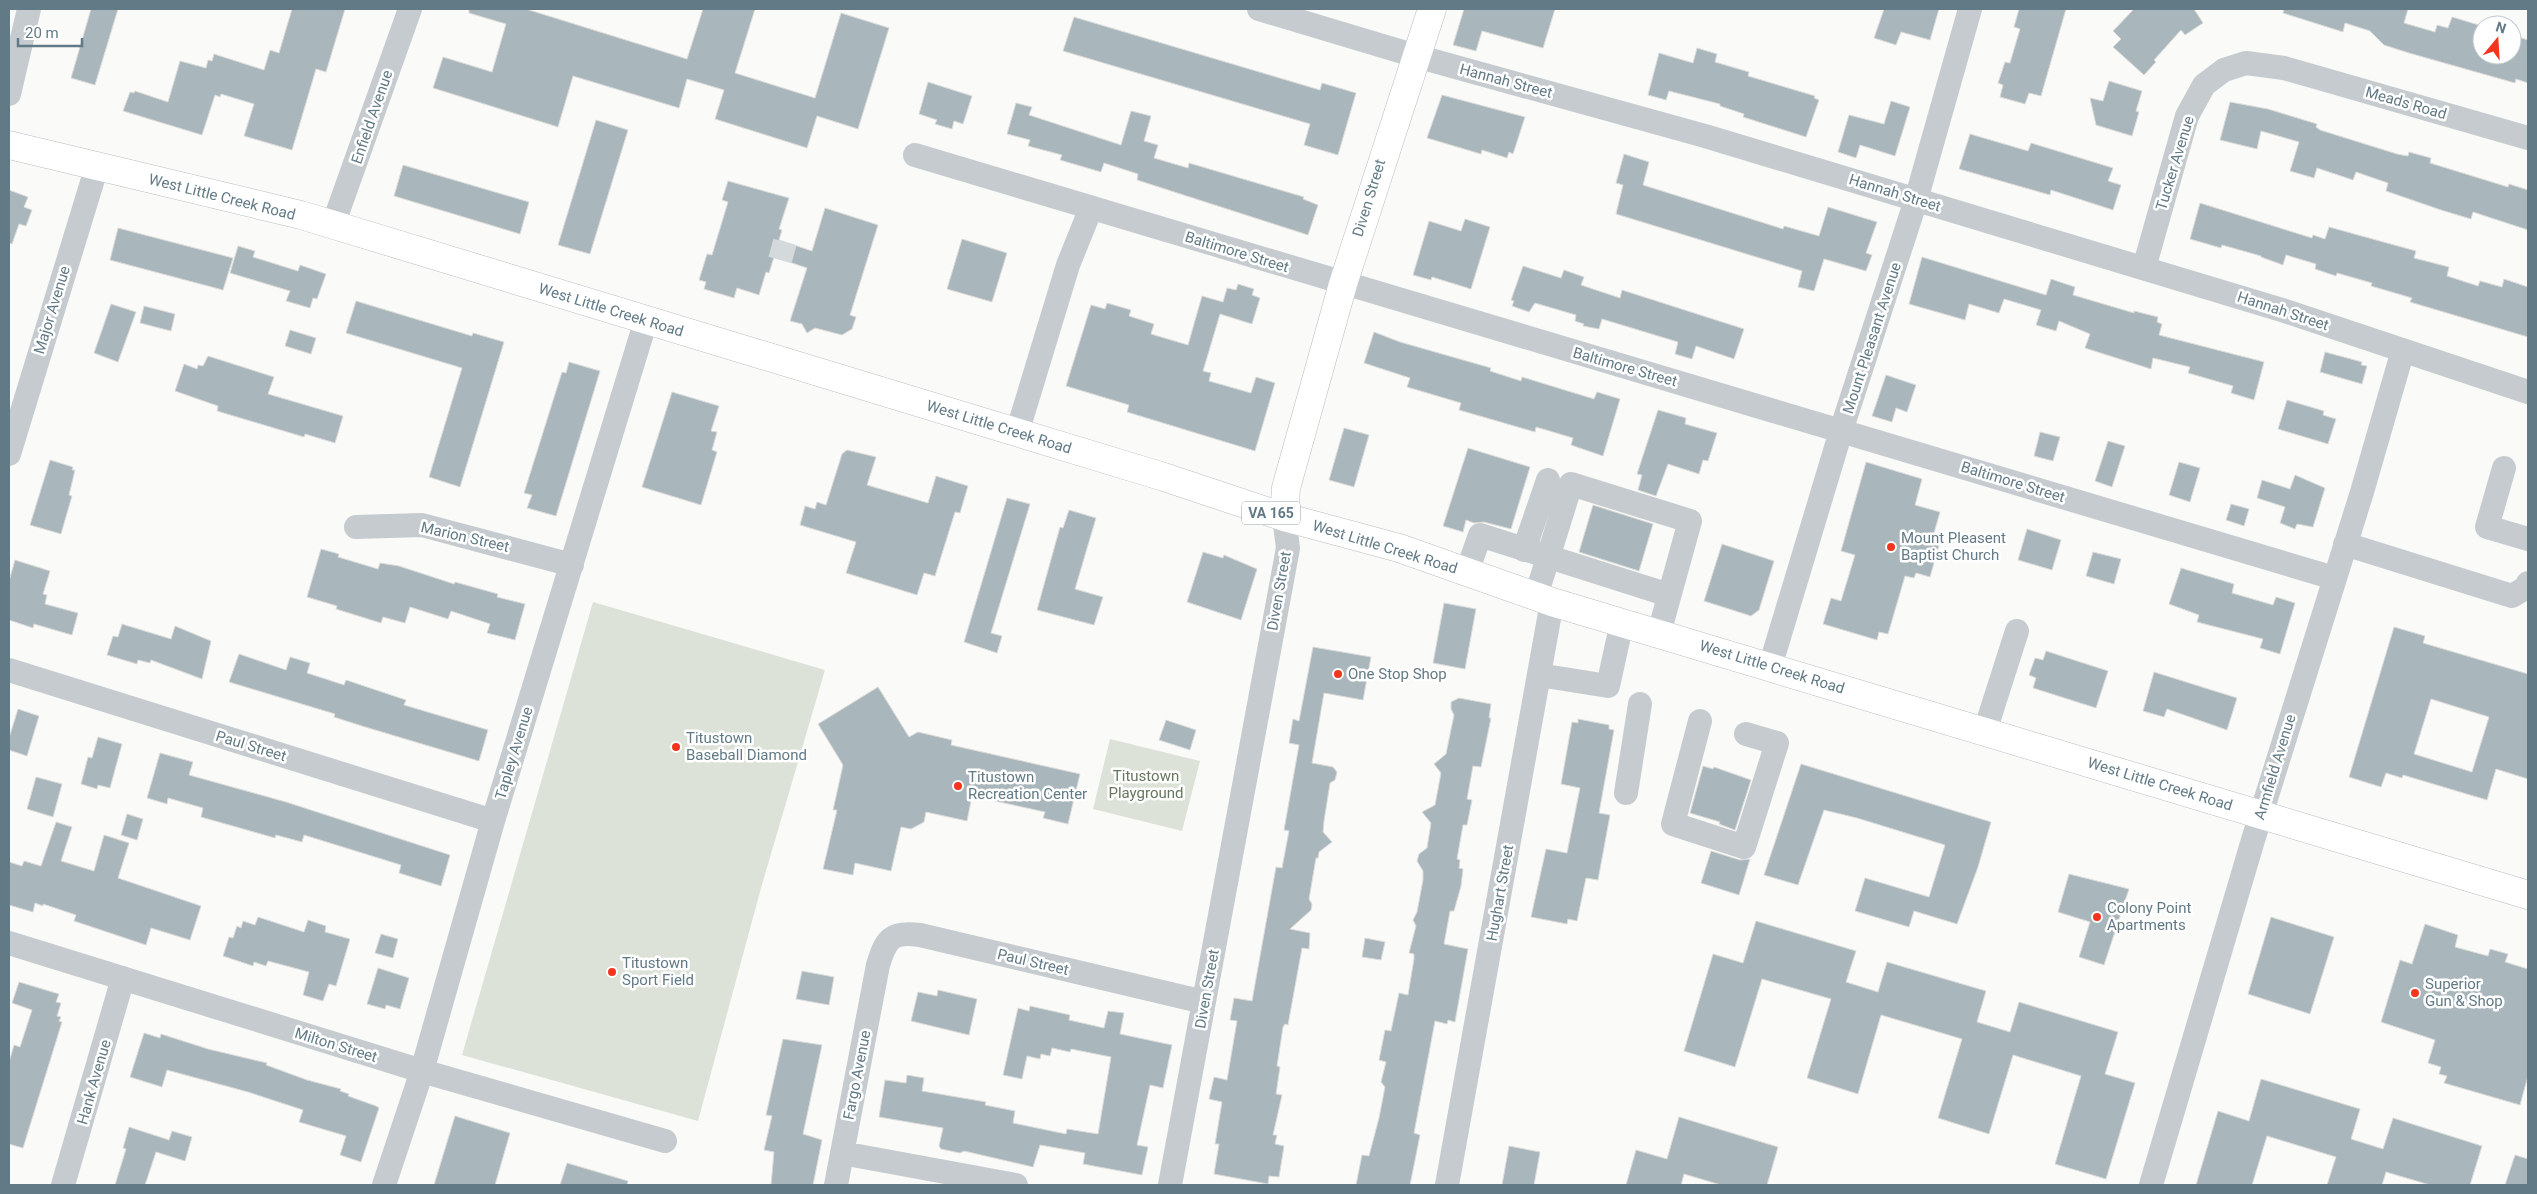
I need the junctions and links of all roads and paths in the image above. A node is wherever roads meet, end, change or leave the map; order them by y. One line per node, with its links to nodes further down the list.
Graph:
1 (29, 9): 8 (street)
2 (410, 9): 15 (street, Enfield Avenue)
3 (1258, 9): 6 (street, Hannah Street)
4 (1432, 9): 6 (main road, Diven Street)
5 (1970, 9): 13 (street, Mount Pleasant Avenue)
6 (1416, 56): 13 (street, Hannah Street); 17 (main road, Diven Street)
7 (2284, 68): 9 (street, Meads Road); 16 (street, Tucker Avenue)
8 (9, 94)
9 (2528, 138)
10 (9, 146): 12 (main road, West Little Creek Road / VA 165)
11 (915, 155): 14 (street, Baltimore Street)
12 (98, 166): 15 (main road, West Little Creek Road / VA 165); 23 (street, Major Avenue)
13 (1916, 200): 16 (street, Hannah Street); 21 (street, Mount Pleasant Avenue)
14 (1091, 208): 17 (street, Baltimore Street); 22 (street)
15 (333, 225): 18 (main road, West Little Creek Road / VA 165)
16 (2144, 268): 19 (street, Hannah Street)
17 (1343, 284): 21 (street, Baltimore Street); 26 (main road, Diven Street)
18 (646, 320): 22 (main road, West Little Creek Road / VA 165); 32 (street, Tapley Avenue)
19 (2403, 350): 20 (street, Hannah Street); 29 (street, Armfield Avenue)
20 (2528, 392)
21 (1841, 431): 34 (street, Baltimore Street); 41 (street, Mount Pleasant Avenue)
22 (1018, 433): 26 (main road, West Little Creek Road / VA 165)
23 (9, 454)
24 (2504, 468): 28 (street)
25 (1548, 480): 30 (street)
26 (1284, 517): 33 (main road, West Little Creek Road / VA 165); 55 (street, Diven Street)
27 (356, 527): 32 (street, Marion Street)
28 (2528, 539)
29 (2345, 544): 34 (street, Armfield Avenue); 35 (street)
30 (1524, 550): 31 (street); 33 (street)
31 (1548, 557): 36 (street); 36 (street, Hughart Street); 37 (street, Hughart Street)
32 (572, 565): 50 (street, Tapley Avenue)
33 (1468, 572): 37 (main road, West Little Creek Road / VA 165)
34 (2334, 578): 49 (street, Armfield Avenue)
35 (2528, 583)
36 (1669, 595): 40 (street)
37 (1544, 599): 38 (main road, West Little Creek Road / VA 165); 43 (street, Hughart Street)
38 (1622, 622): 40 (main road, West Little Creek Road / VA 165); 43 (street)
39 (2017, 631): 46 (street)
40 (1659, 633): 41 (main road, West Little Creek Road / VA 165)
41 (1770, 667): 46 (main road, West Little Creek Road / VA 165)
42 (9, 670): 50 (street, Paul Street)
43 (1539, 675): 64 (street, Hughart Street)
44 (1640, 704): 48 (street)
45 (1700, 721): 47 (street)
46 (1986, 731): 49 (main road, West Little Creek Road / VA 165)
47 (1746, 734)
48 (1626, 793)
49 (2261, 814): 51 (main road, West Little Creek Road / VA 165); 65 (street, Armfield Avenue)
50 (493, 821): 56 (street, Tapley Avenue)
51 (2528, 895)
52 (9, 943): 54 (street, Milton Street)
53 (878, 964): 55 (street, Paul Street); 58 (street, Fargo Avenue)
54 (123, 978): 56 (street, Milton Street); 59 (street, Hank Avenue)
55 (1204, 1002): 63 (street, Diven Street)
56 (422, 1071): 57 (street, Milton Street); 60 (street, Tapley Avenue)
57 (665, 1141)
58 (842, 1152): 61 (street, Fargo Avenue); 62 (street)
59 (63, 1185)
60 (384, 1185)
61 (836, 1185)
62 (1016, 1185)
63 (1170, 1185)
64 (1447, 1185)
65 (2151, 1185)

